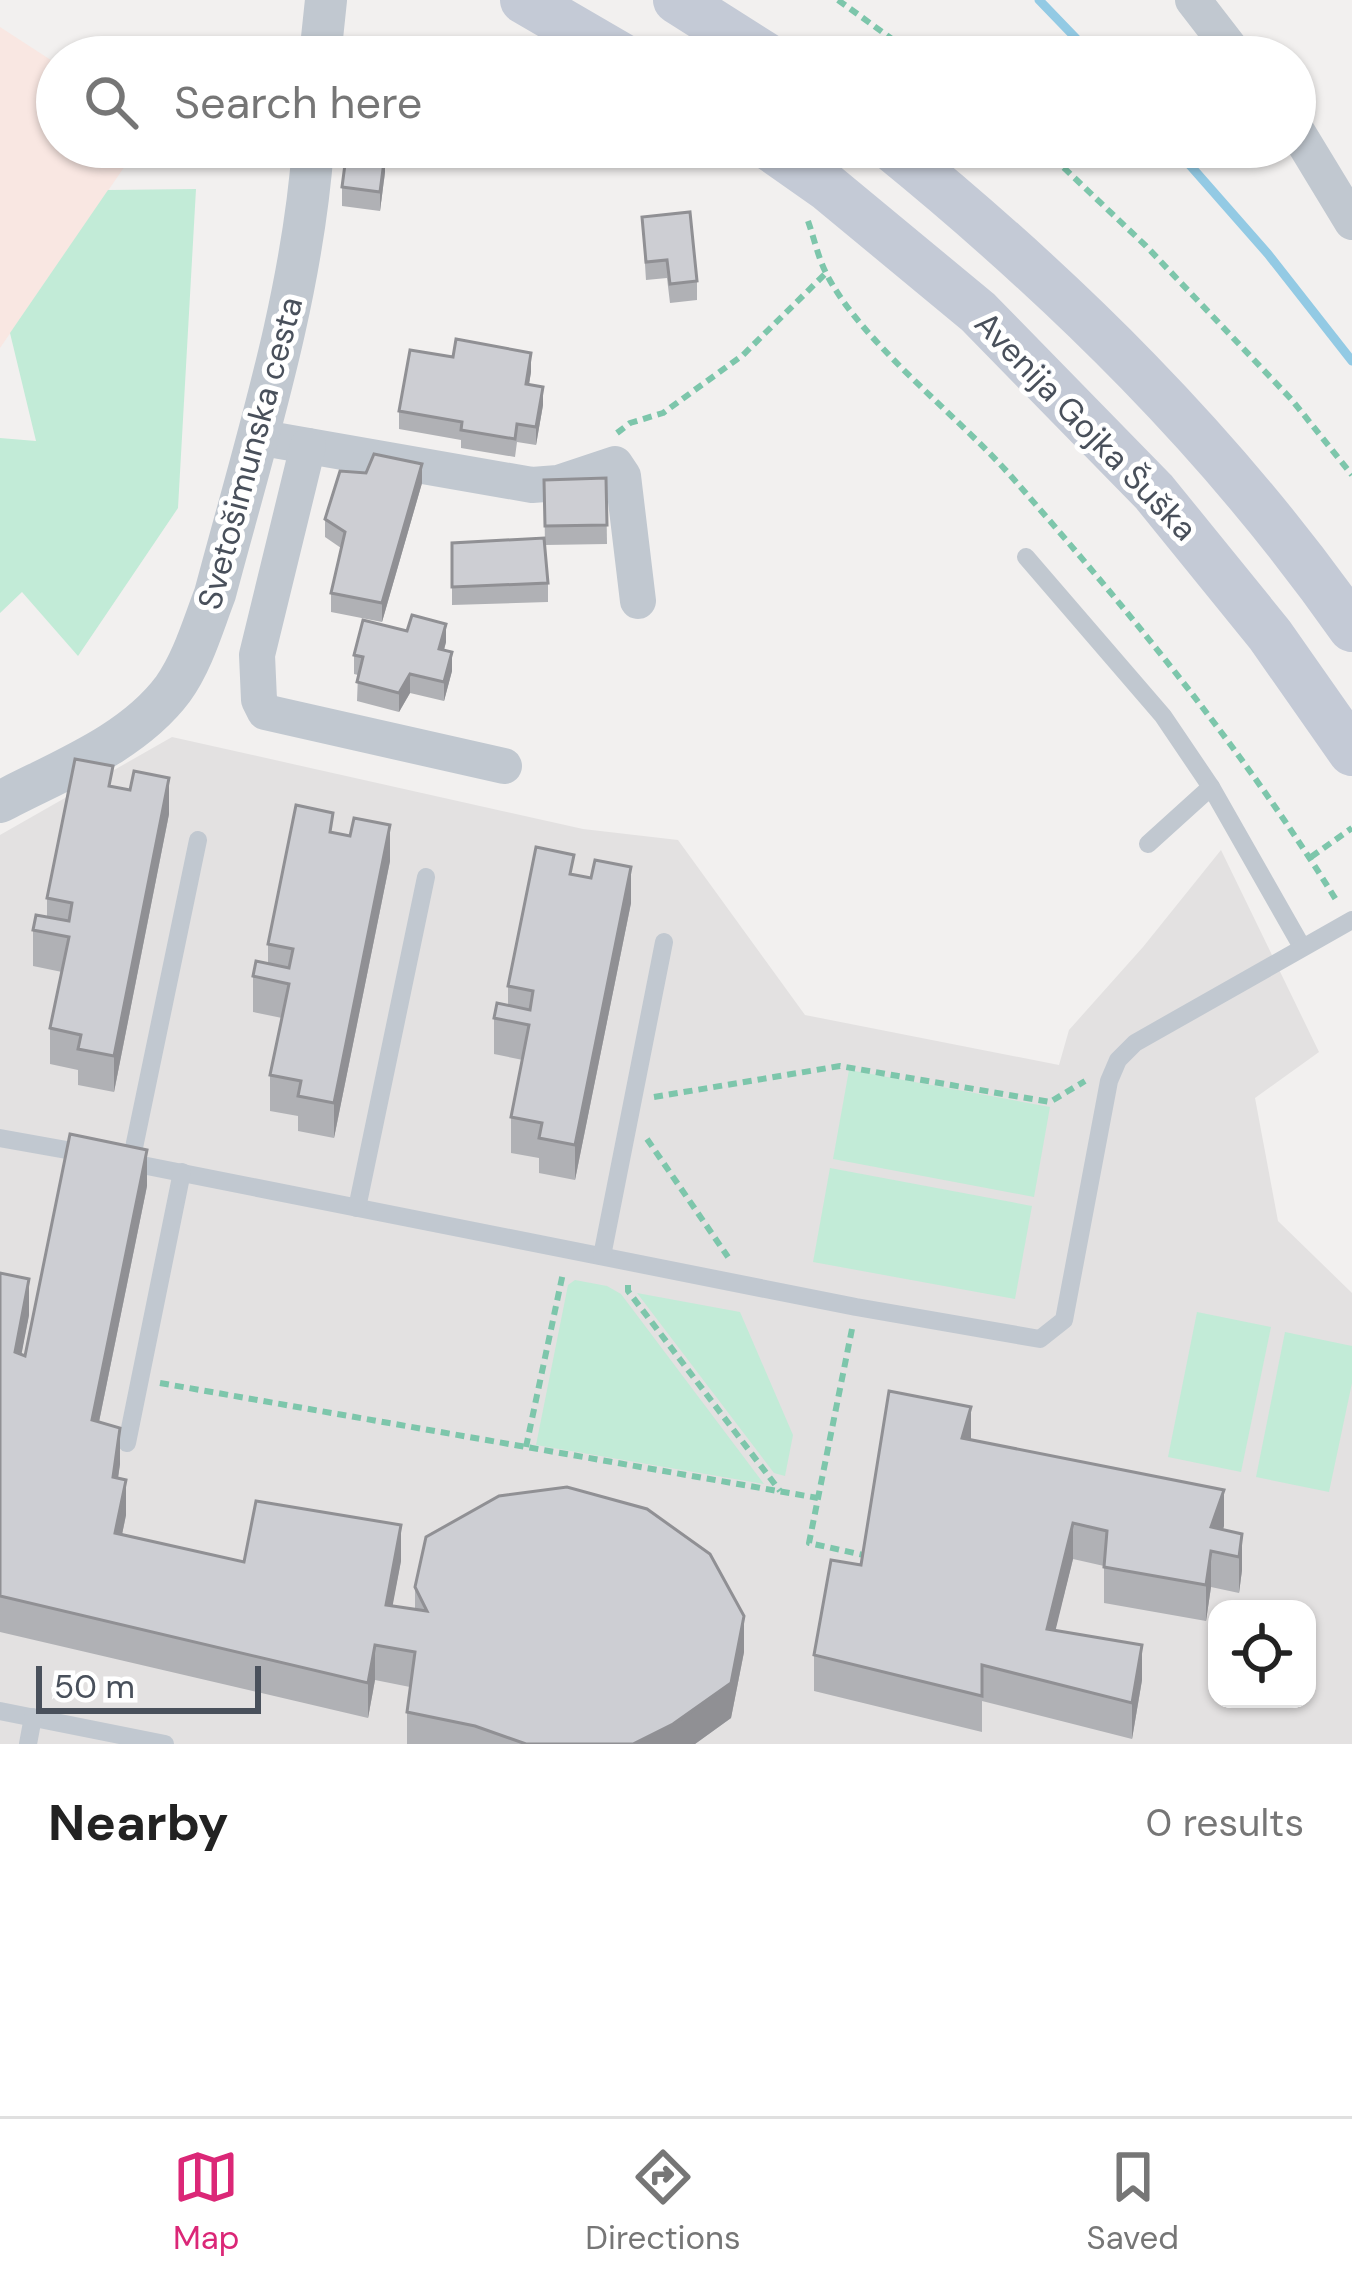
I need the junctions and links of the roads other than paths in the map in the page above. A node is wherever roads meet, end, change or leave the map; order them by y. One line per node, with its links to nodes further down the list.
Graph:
1 (326, 0): 5 (street)
2 (524, 0): 6 (main road)
3 (677, 0): 7 (main road)
4 (1193, 0): 8 (street)
5 (322, 36)
6 (586, 36)
7 (734, 36)
8 (1221, 36)
9 (1316, 163): 13 (street)
10 (311, 168): 14 (street, Svetošimunska cesta)
11 (799, 168): 19 (main road, Avenija Gojka Šuška)
12 (917, 168): 18 (main road)
13 (1352, 222)
14 (257, 437): 15 (street); 22 (street, Svetošimunska cesta)
15 (308, 446): 17 (street); 20 (street)
16 (1026, 557): 21 (lane)
17 (638, 602)
18 (1352, 628)
19 (1352, 752)
20 (505, 766)
21 (1211, 788): 24 (lane); 28 (lane)
22 (0, 802)
23 (198, 839): 30 (lane)
24 (1148, 844)
25 (426, 877): 32 (lane)
26 (1351, 921): 28 (lane)
27 (664, 942): 33 (lane)
28 (1302, 947): 33 (lane)
29 (0, 1138): 30 (lane)
30 (131, 1162): 31 (lane)
31 (182, 1172): 32 (lane); 34 (lane)
32 (357, 1208): 33 (lane)
33 (602, 1256)
34 (127, 1443)
35 (0, 1711): 36 (lane)
36 (33, 1718): 37 (lane); 38 (lane)
37 (28, 1744)
38 (165, 1744)

